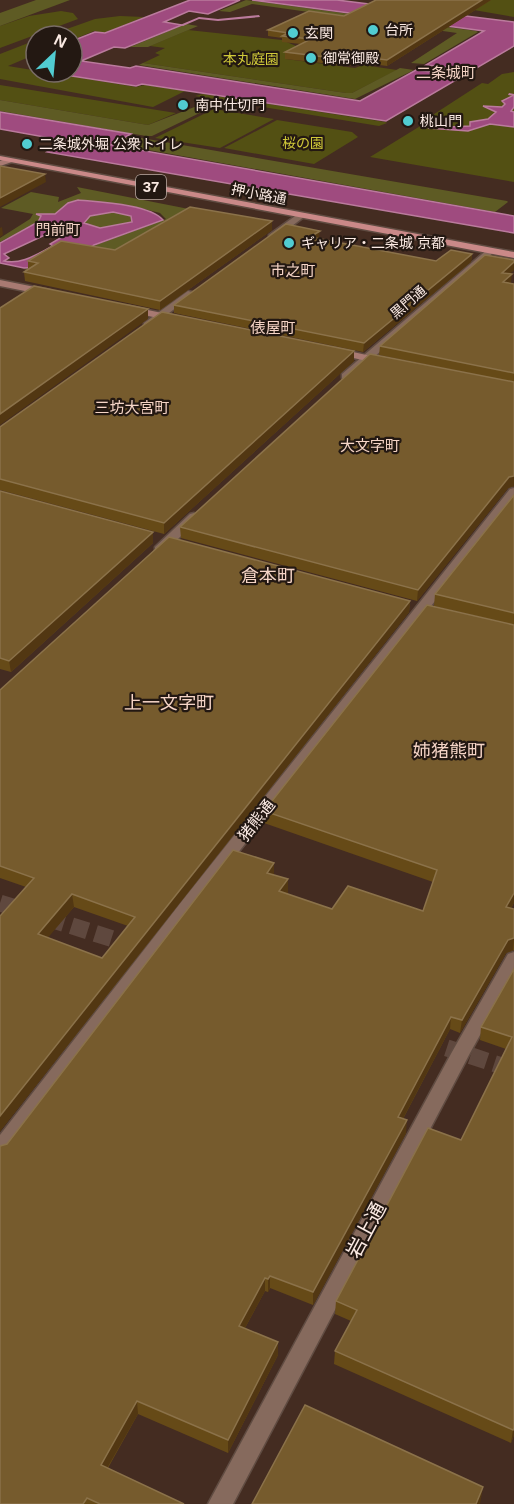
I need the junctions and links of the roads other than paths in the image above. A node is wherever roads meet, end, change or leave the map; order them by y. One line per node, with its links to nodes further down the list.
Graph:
1 (4, 159): 2 (street); 3 (main road, 押小路通 / 37)
2 (0, 164)
3 (301, 216): 4 (street); 5 (main road, 押小路通 / 37)
4 (266, 241)
5 (491, 251): 6 (main road, 押小路通 / 37); 15 (street, 黒門通)
6 (514, 255)
7 (0, 283): 9 (street)
8 (198, 288): 11 (street)
9 (66, 296)
10 (119, 307): 11 (street)
11 (160, 316): 12 (street); 13 (street)
12 (192, 322)
13 (141, 330)
14 (320, 348): 15 (street)
15 (366, 358): 16 (street); 17 (street, 黒門通)
16 (400, 365)
17 (340, 381)
18 (514, 492): 22 (street, 猪熊通)
19 (201, 511): 20 (street)
20 (151, 557)
21 (514, 958): 23 (street, 岩上通)
22 (0, 1150)
23 (220, 1504)

